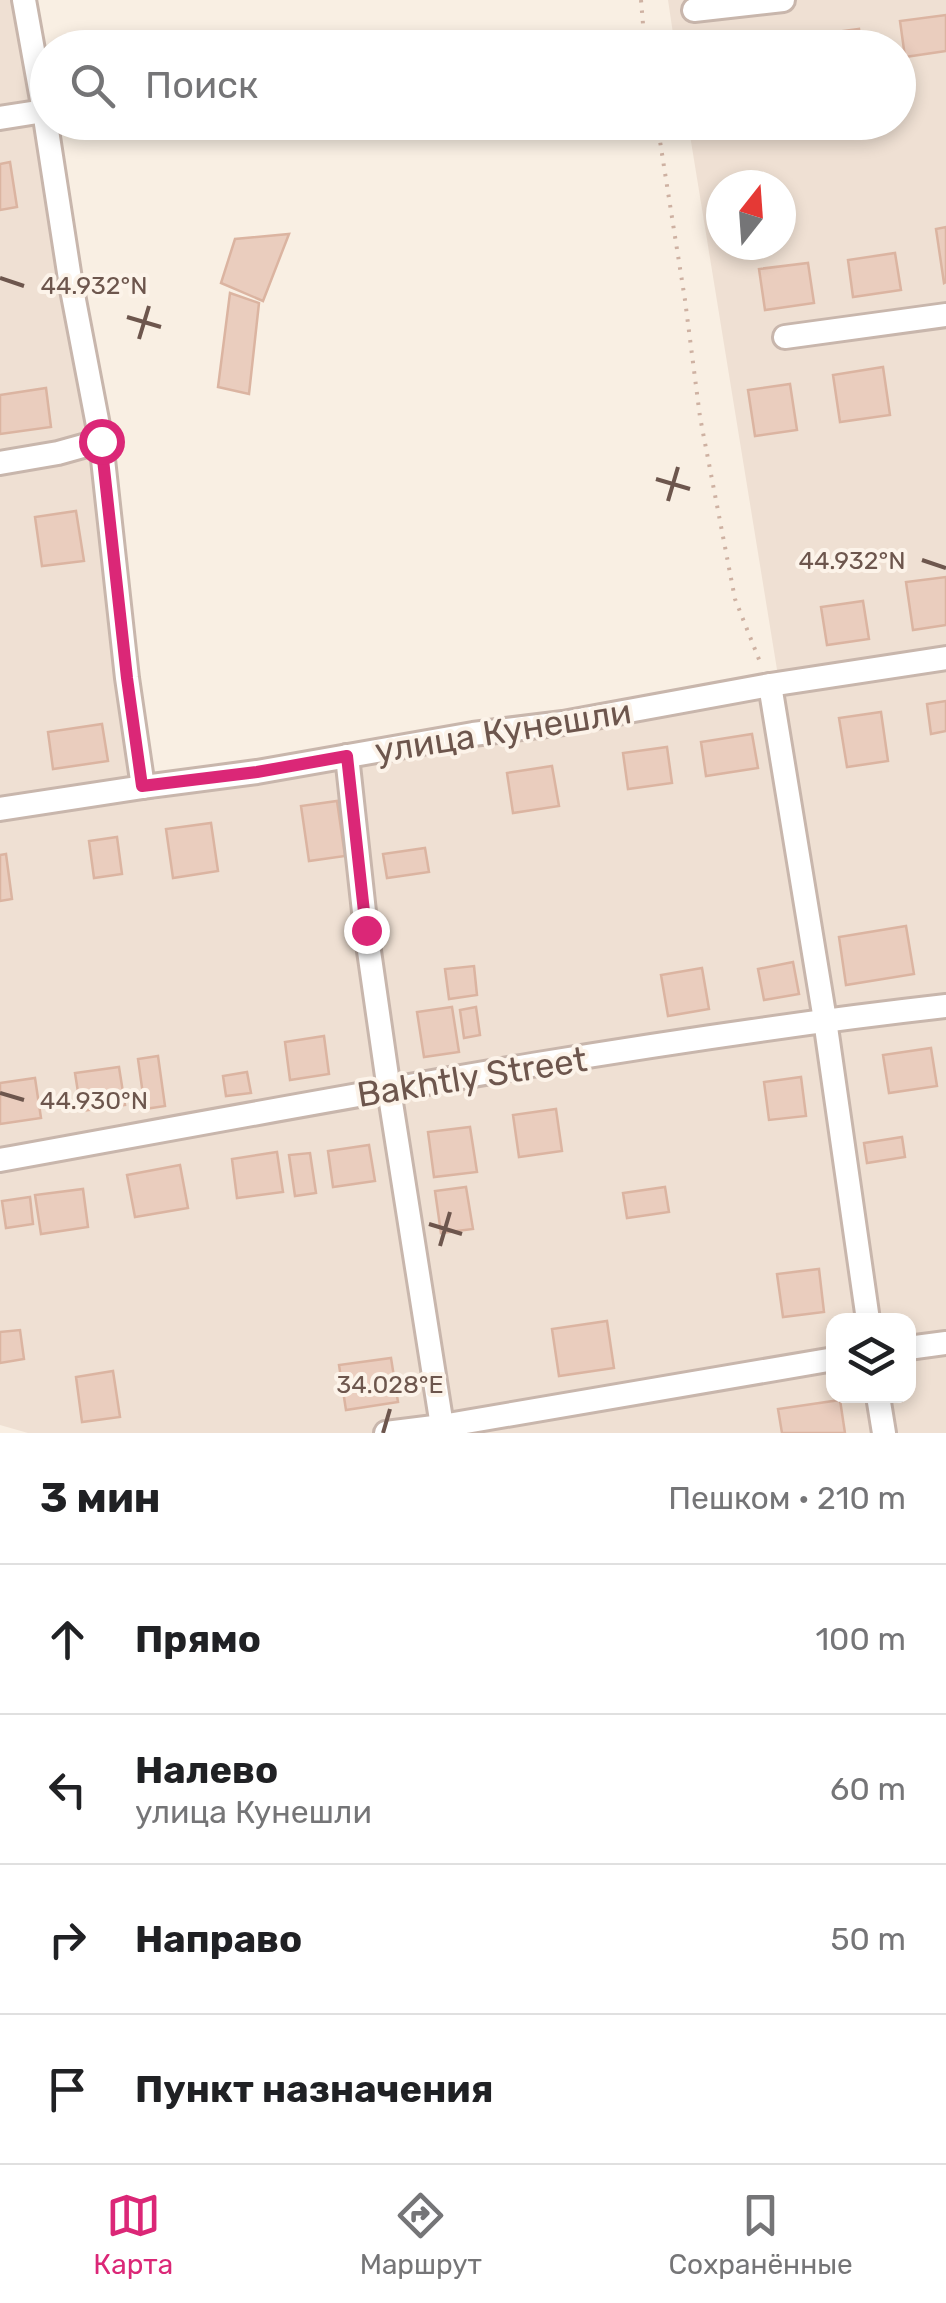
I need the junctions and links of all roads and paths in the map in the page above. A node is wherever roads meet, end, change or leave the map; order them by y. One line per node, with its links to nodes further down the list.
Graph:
1 (24, 0): 6 (street)
2 (641, 0): 5 (path)
3 (783, 0): 4 (street)
4 (694, 10)
5 (644, 30)
6 (30, 33)
7 (30, 113): 8 (street)
8 (0, 118)
9 (49, 140): 13 (street)
10 (660, 140): 16 (path)
11 (946, 315): 12 (street)
12 (785, 337)
13 (101, 441): 14 (street); 18 (street)
14 (0, 463)
15 (946, 658): 16 (street, улица Кунешли)
16 (770, 685): 17 (street, улица Кунешли); 21 (street)
17 (347, 756): 18 (street, улица Кунешли); 22 (street)
18 (142, 786): 19 (street, улица Кунешли)
19 (0, 809)
20 (946, 1006): 21 (street, Bakhtly Street)
21 (825, 1020): 22 (street, Bakhtly Street); 24 (street)
22 (388, 1090): 23 (street, Bakhtly Street); 29 (street)
23 (0, 1160)
24 (867, 1313)
25 (946, 1343): 26 (street)
26 (916, 1347)
27 (826, 1360): 29 (street)
28 (879, 1403): 31 (street)
29 (442, 1426): 30 (street)
30 (386, 1433)
31 (884, 1433)

